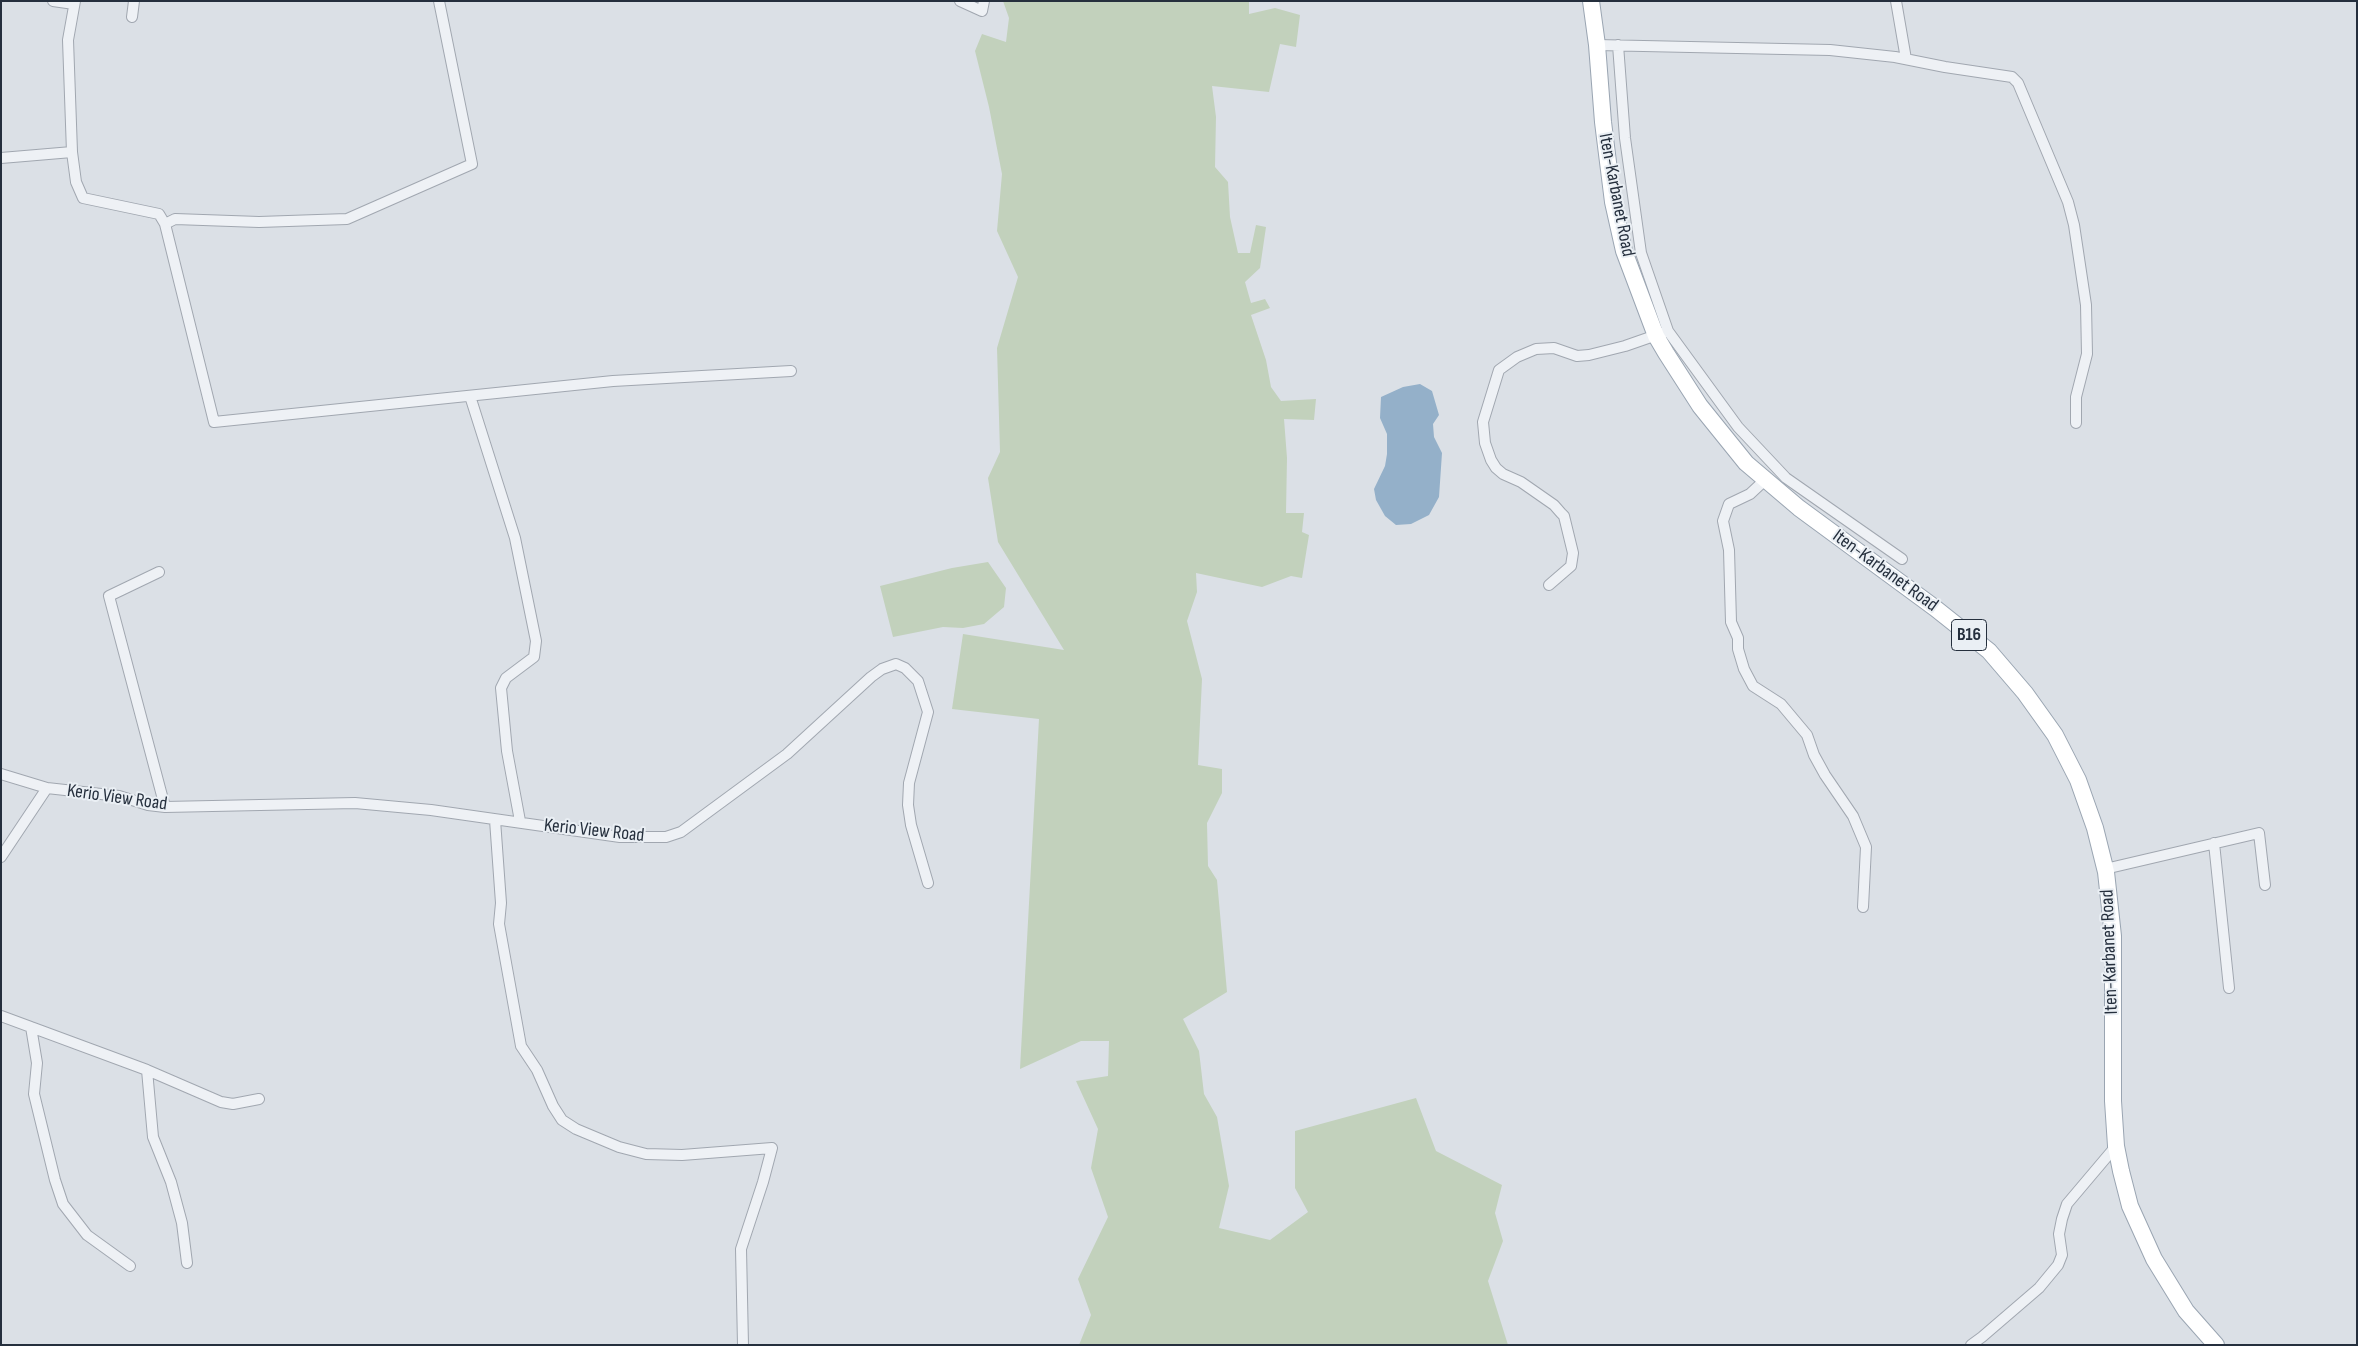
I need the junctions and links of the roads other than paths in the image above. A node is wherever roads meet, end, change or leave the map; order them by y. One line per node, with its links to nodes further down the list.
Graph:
1 (53, 1): 7 (street)
2 (134, 1): 9 (street)
3 (439, 1): 15 (street)
4 (960, 1): 8 (street)
5 (1591, 1): 10 (main road, Iten-Karbanet Road / B16)
6 (1896, 1): 12 (street)
7 (75, 3): 13 (street)
8 (983, 6)
9 (132, 16)
10 (1597, 45): 11 (street); 16 (main road, Iten-Karbanet Road / B16)
11 (1618, 46): 12 (street); 16 (street)
12 (1906, 59): 19 (street)
13 (72, 152): 14 (street); 15 (street)
14 (1, 158)
15 (165, 224): 18 (street)
16 (1662, 333): 20 (main road, Iten-Karbanet Road / B16); 21 (street); 23 (street)
17 (791, 371): 18 (street)
18 (470, 396): 28 (street)
19 (2076, 422)
20 (1766, 479): 31 (main road, Iten-Karbanet Road / B16); 34 (street)
21 (1902, 559)
22 (159, 572): 26 (street)
23 (1549, 585)
24 (1, 774): 25 (street, Kerio View Road)
25 (47, 788): 26 (street, Kerio View Road); 30 (street)
26 (165, 807): 27 (street, Kerio View Road)
27 (495, 820): 28 (street, Kerio View Road); 43 (street)
28 (520, 821): 32 (street, Kerio View Road)
29 (2214, 843): 31 (street); 33 (street); 35 (street)
30 (1, 857)
31 (2105, 869): 40 (main road, Iten-Karbanet Road / B16)
32 (928, 883)
33 (2265, 885)
34 (1863, 907)
35 (2229, 988)
36 (1, 1016): 37 (street)
37 (31, 1027): 38 (street); 42 (street)
38 (147, 1070): 39 (street); 41 (street)
39 (259, 1099)
40 (2116, 1146): 44 (street); 45 (main road, Iten-Karbanet Road / B16)
41 (187, 1263)
42 (130, 1266)
43 (743, 1345)
44 (1971, 1345)
45 (2216, 1345)

